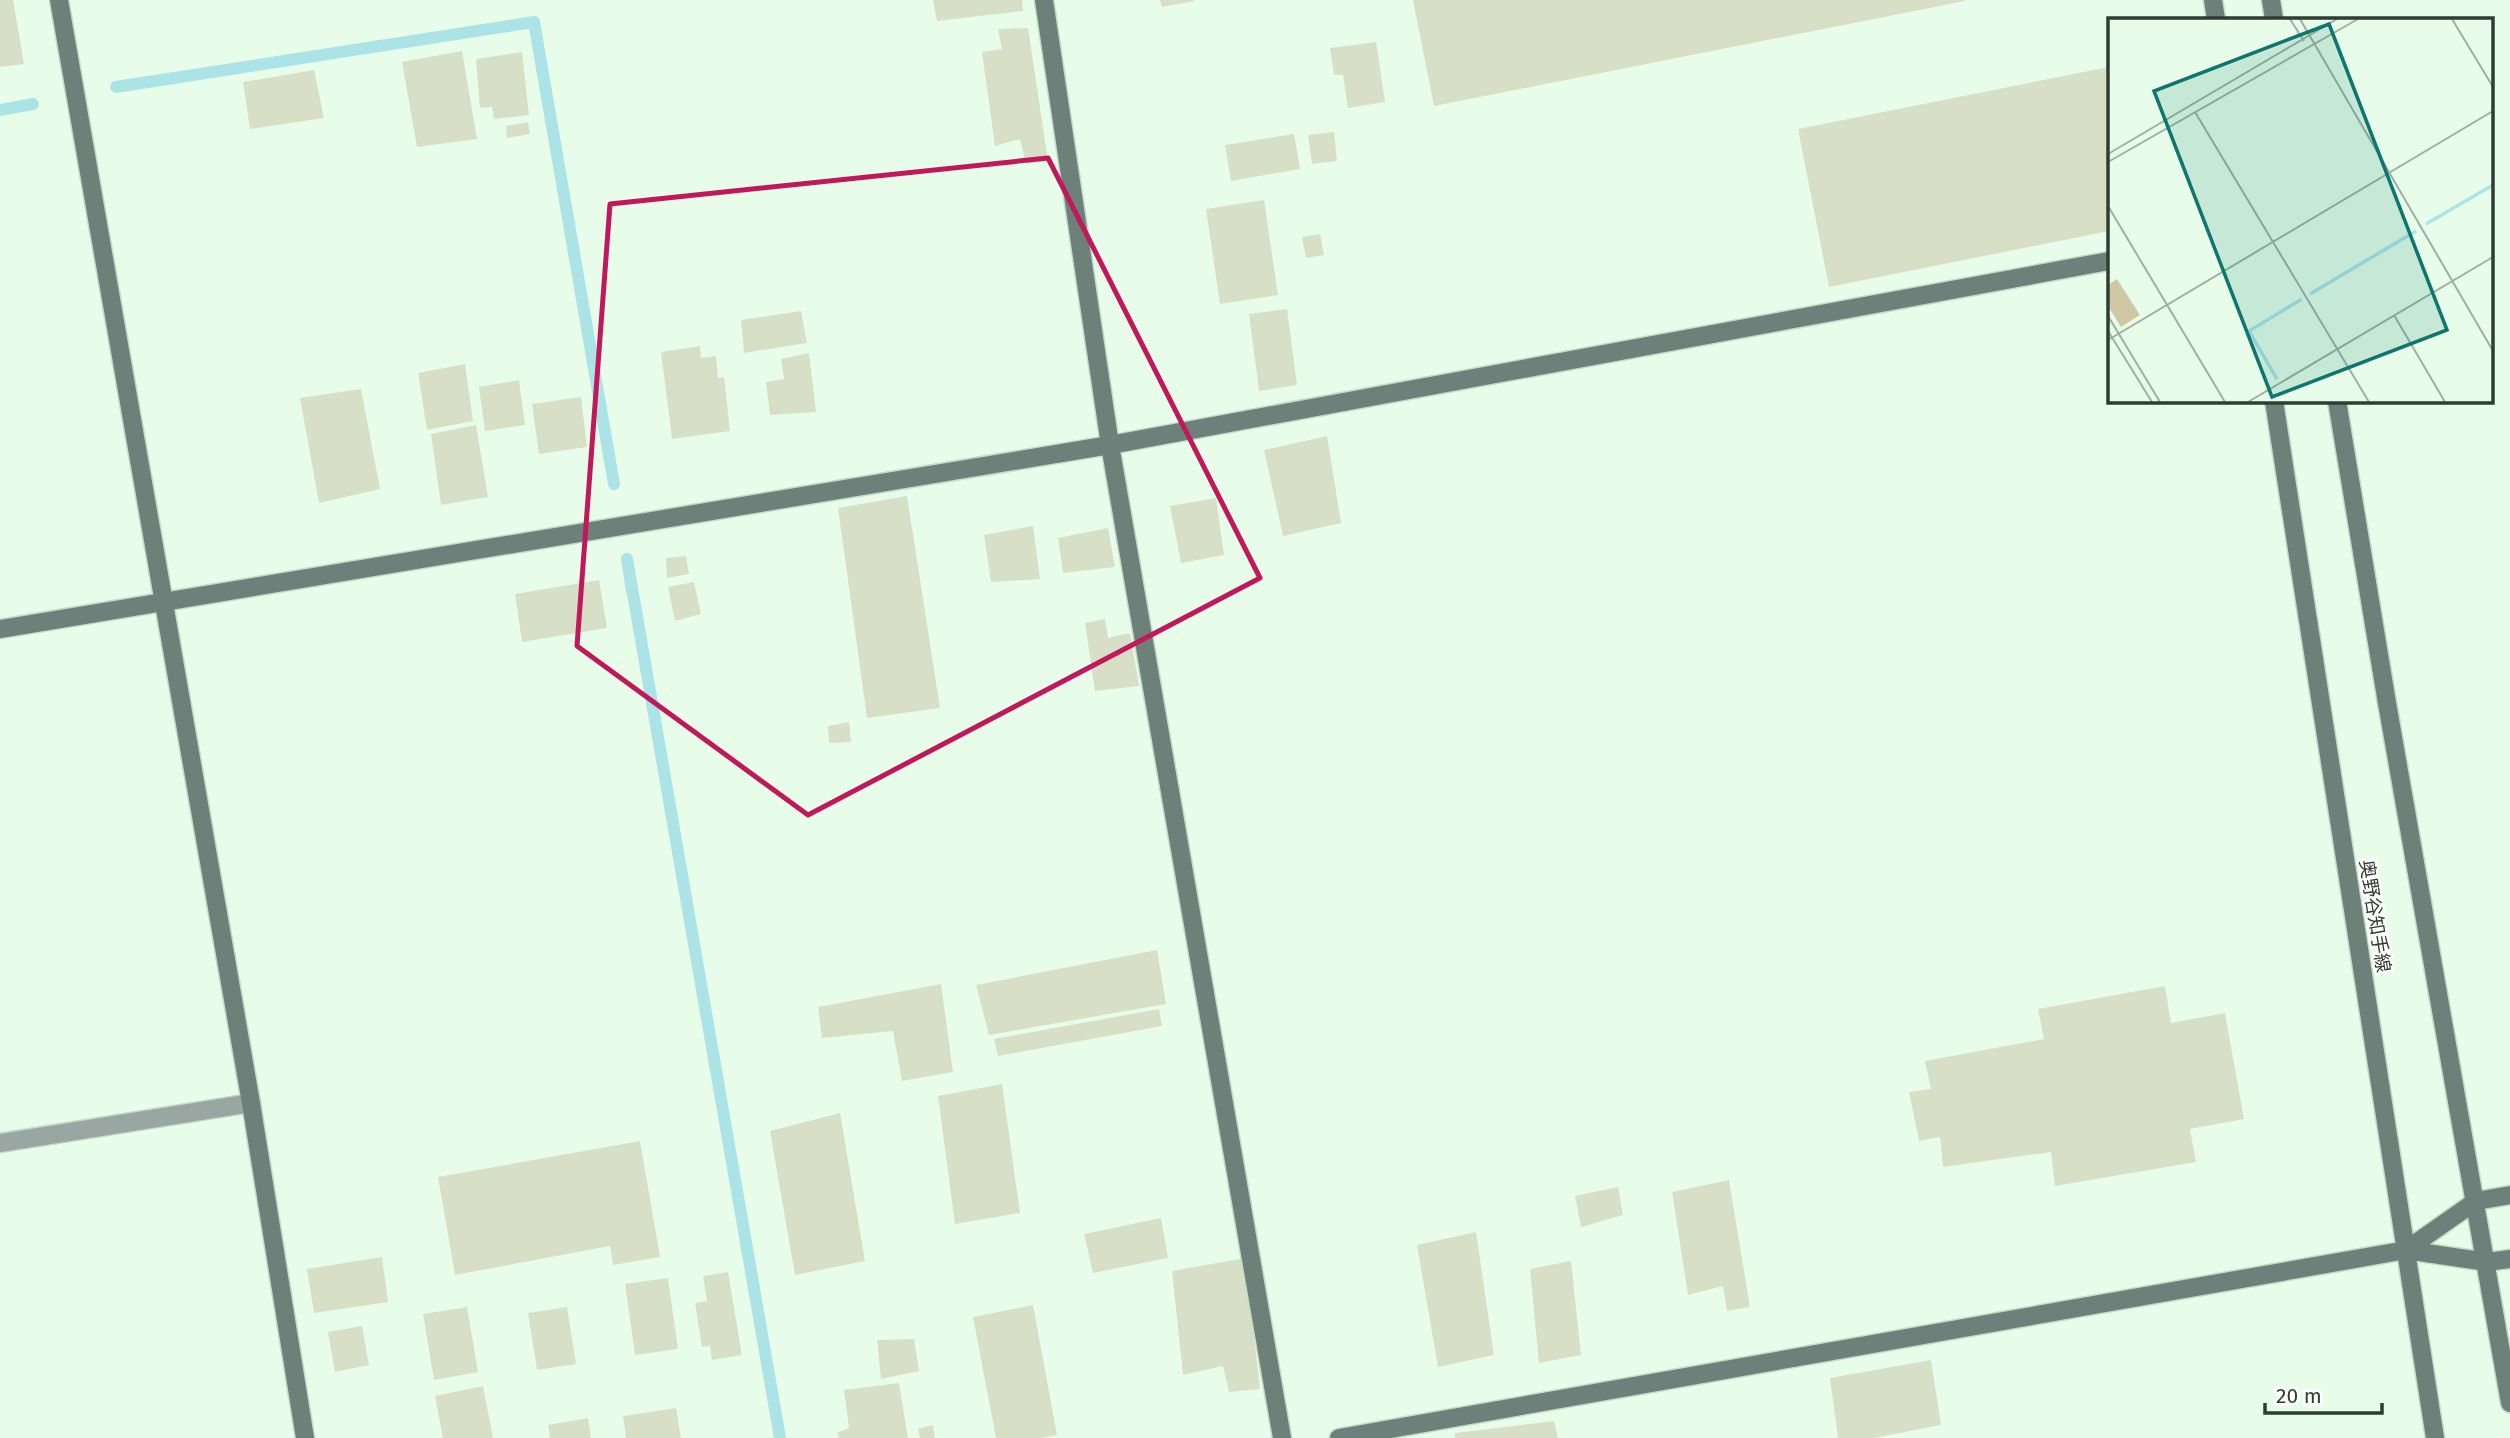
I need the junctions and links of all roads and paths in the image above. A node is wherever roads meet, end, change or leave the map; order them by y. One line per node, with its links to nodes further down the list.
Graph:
1 (59, 0): 11 (street)
2 (1044, 0): 10 (street)
3 (2213, 0): 5 (street)
4 (2271, 0): 6 (street)
5 (2216, 18)
6 (2274, 18)
7 (2108, 261): 10 (street)
8 (2274, 402): 17 (street, 奥野谷知手線)
9 (2337, 402): 16 (street)
10 (1110, 445): 11 (street); 22 (street)
11 (162, 600): 12 (street); 13 (street)
12 (0, 629)
13 (251, 1103): 14 (street); 21 (street)
14 (0, 1143)
15 (2510, 1195): 16 (street)
16 (2476, 1201): 17 (street); 19 (street)
17 (2406, 1250): 19 (street); 23 (street); 24 (street, 奥野谷知手線)
18 (2510, 1259): 19 (street)
19 (2487, 1262): 20 (street)
20 (2510, 1403)
21 (305, 1438)
22 (1282, 1438)
23 (1339, 1438)
24 (2435, 1438)

